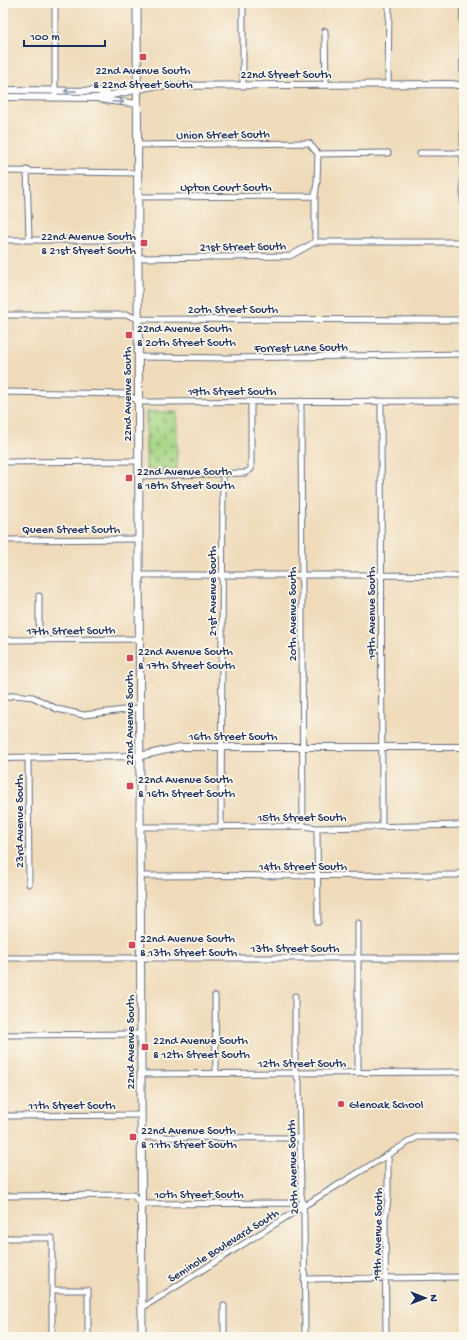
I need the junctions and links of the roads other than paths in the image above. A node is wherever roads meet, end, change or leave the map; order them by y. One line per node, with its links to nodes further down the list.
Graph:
1 (55, 3): 13 (street)
2 (137, 3): 11 (main road, 22nd Avenue South)
3 (244, 3): 8 (street)
4 (389, 3): 7 (street)
5 (463, 3): 10 (street)
6 (325, 31): 9 (street)
7 (388, 84): 9 (street, 22nd Street South); 10 (street, 22nd Street South)
8 (243, 85): 9 (street, 22nd Street South); 11 (street, 22nd Street South)
9 (326, 85)
10 (464, 86): 21 (street)
11 (138, 89): 14 (street, 22nd Street South); 17 (main road, 22nd Avenue South)
12 (3, 90): 13 (street, 22nd Street South)
13 (55, 94): 14 (street, 22nd Street South, one-way to 13); 15 (street, 22nd Street South); 16 (street, 22nd Street South)
14 (108, 95): 16 (street, 22nd Street South)
15 (3, 97)
16 (98, 98): 17 (street, one-way to 17)
17 (138, 104): 18 (main road, 22nd Avenue South)
18 (138, 145): 22 (street, Union Street South); 25 (main road, 22nd Avenue South)
19 (388, 153): 22 (street)
20 (420, 153): 21 (street)
21 (464, 153): 32 (street)
22 (318, 154): 26 (street)
23 (3, 170): 24 (street)
24 (27, 170): 25 (street); 29 (street)
25 (138, 173): 27 (main road, 22nd Avenue South)
26 (315, 196): 27 (street, Upton Court South); 31 (street)
27 (138, 198): 30 (main road, 22nd Avenue South)
28 (3, 240): 29 (street)
29 (29, 240): 30 (street)
30 (138, 240): 33 (main road, 22nd Avenue South)
31 (315, 242): 32 (street, 21st Street South); 33 (street, 21st Street South)
32 (464, 242): 34 (street)
33 (138, 258): 36 (main road, 22nd Avenue South)
34 (464, 264)
35 (3, 315): 36 (street, 20th Street South)
36 (138, 319): 37 (street, 20th Street South); 39 (main road, 22nd Avenue South)
37 (464, 320)
38 (464, 354): 39 (street, Forrest Lane South)
39 (138, 357): 44 (main road, 22nd Avenue South)
40 (3, 392): 44 (street, 19th Street South)
41 (301, 401): 42 (street, 19th Street South); 45 (street, 19th Street South); 54 (street, 20th Avenue South)
42 (380, 401): 43 (street, 19th Street South); 55 (street, 19th Avenue South)
43 (464, 401)
44 (138, 402): 45 (street, 19th Street South); 47 (main road, 22nd Avenue South)
45 (251, 402): 48 (street)
46 (3, 462): 47 (street)
47 (139, 462): 49 (main road, 22nd Avenue South)
48 (222, 474): 49 (street); 53 (street, 21st Avenue South)
49 (139, 476): 50 (main road, 22nd Avenue South)
50 (139, 538): 51 (street, Queen Street South); 52 (main road, 22nd Avenue South)
51 (3, 540)
52 (139, 575): 53 (street); 58 (main road, 22nd Avenue South)
53 (222, 575): 54 (street); 66 (street, 21st Avenue South)
54 (302, 575): 55 (street); 63 (street, 20th Avenue South)
55 (381, 575): 56 (street); 64 (street, 19th Avenue South)
56 (464, 576)
57 (40, 596): 60 (street)
58 (139, 639): 60 (street, 17th Street South); 62 (main road, 22nd Avenue South)
59 (3, 640): 60 (street, 17th Street South)
60 (39, 640)
61 (3, 698): 62 (street)
62 (140, 708): 67 (main road, 22nd Avenue South)
63 (302, 747): 64 (street, 16th Street South); 66 (street, 16th Street South); 72 (street, 20th Avenue South)
64 (382, 747): 65 (street, 16th Street South); 73 (street, 19th Avenue South)
65 (464, 747)
66 (222, 748): 67 (street, 16th Street South); 74 (street, 21st Avenue South)
67 (140, 756): 69 (street, 16th Street South); 71 (main road, 22nd Avenue South)
68 (3, 758): 69 (street, 16th Street South)
69 (28, 758): 79 (street, 23rd Avenue South)
70 (464, 825): 73 (street, 15th Street South)
71 (140, 826): 74 (street, 15th Street South); 77 (main road, 22nd Avenue South)
72 (303, 826): 74 (street, 15th Street South); 75 (street, 15th Street South)
73 (382, 826): 75 (street, 15th Street South)
74 (221, 827)
75 (318, 828): 78 (street)
76 (464, 870): 78 (street, 14th Street South)
77 (140, 876): 78 (street, 14th Street South); 84 (main road, 22nd Avenue South)
78 (318, 876): 80 (street)
79 (29, 884)
80 (318, 922)
81 (358, 923): 85 (street)
82 (464, 952): 85 (street, 13th Street South)
83 (3, 958): 84 (street, 13th Street South)
84 (140, 958): 85 (street, 13th Street South); 88 (main road, 22nd Avenue South)
85 (358, 958): 92 (street)
86 (216, 996): 94 (street)
87 (295, 996): 90 (street, 20th Avenue South)
88 (141, 1034): 89 (street); 93 (main road, 22nd Avenue South)
89 (3, 1035)
90 (295, 1072): 92 (street, 12th Street South); 94 (street, 12th Street South); 99 (street, 20th Avenue South)
91 (464, 1072): 92 (street, 12th Street South)
92 (358, 1073)
93 (141, 1074): 94 (street, 12th Street South); 95 (main road, 22nd Avenue South)
94 (216, 1074)
95 (141, 1115): 96 (street, 11th Street South); 97 (main road, 22nd Avenue South)
96 (3, 1116)
97 (141, 1137): 99 (street); 102 (main road, 22nd Avenue South)
98 (464, 1137): 100 (street, Seminole Boulevard South)
99 (300, 1138): 103 (street, 20th Avenue South)
100 (388, 1155): 103 (street, Seminole Boulevard South); 106 (street, 19th Avenue South)
101 (3, 1196): 102 (street, 10th Street South)
102 (141, 1204): 103 (street, 10th Street South); 110 (main road, 22nd Avenue South)
103 (302, 1207): 107 (street, 20th Avenue South); 110 (street, Seminole Boulevard South)
104 (3, 1238): 108 (street)
105 (464, 1277): 106 (street)
106 (386, 1278): 107 (street); 116 (street, 19th Avenue South)
107 (304, 1279): 115 (street, 20th Avenue South)
108 (52, 1290): 111 (street); 112 (street)
109 (224, 1306): 114 (street)
110 (142, 1308): 113 (main road, 22nd Avenue South)
111 (52, 1337)
112 (88, 1337)
113 (142, 1337)
114 (224, 1337)
115 (305, 1337)
116 (386, 1337)

